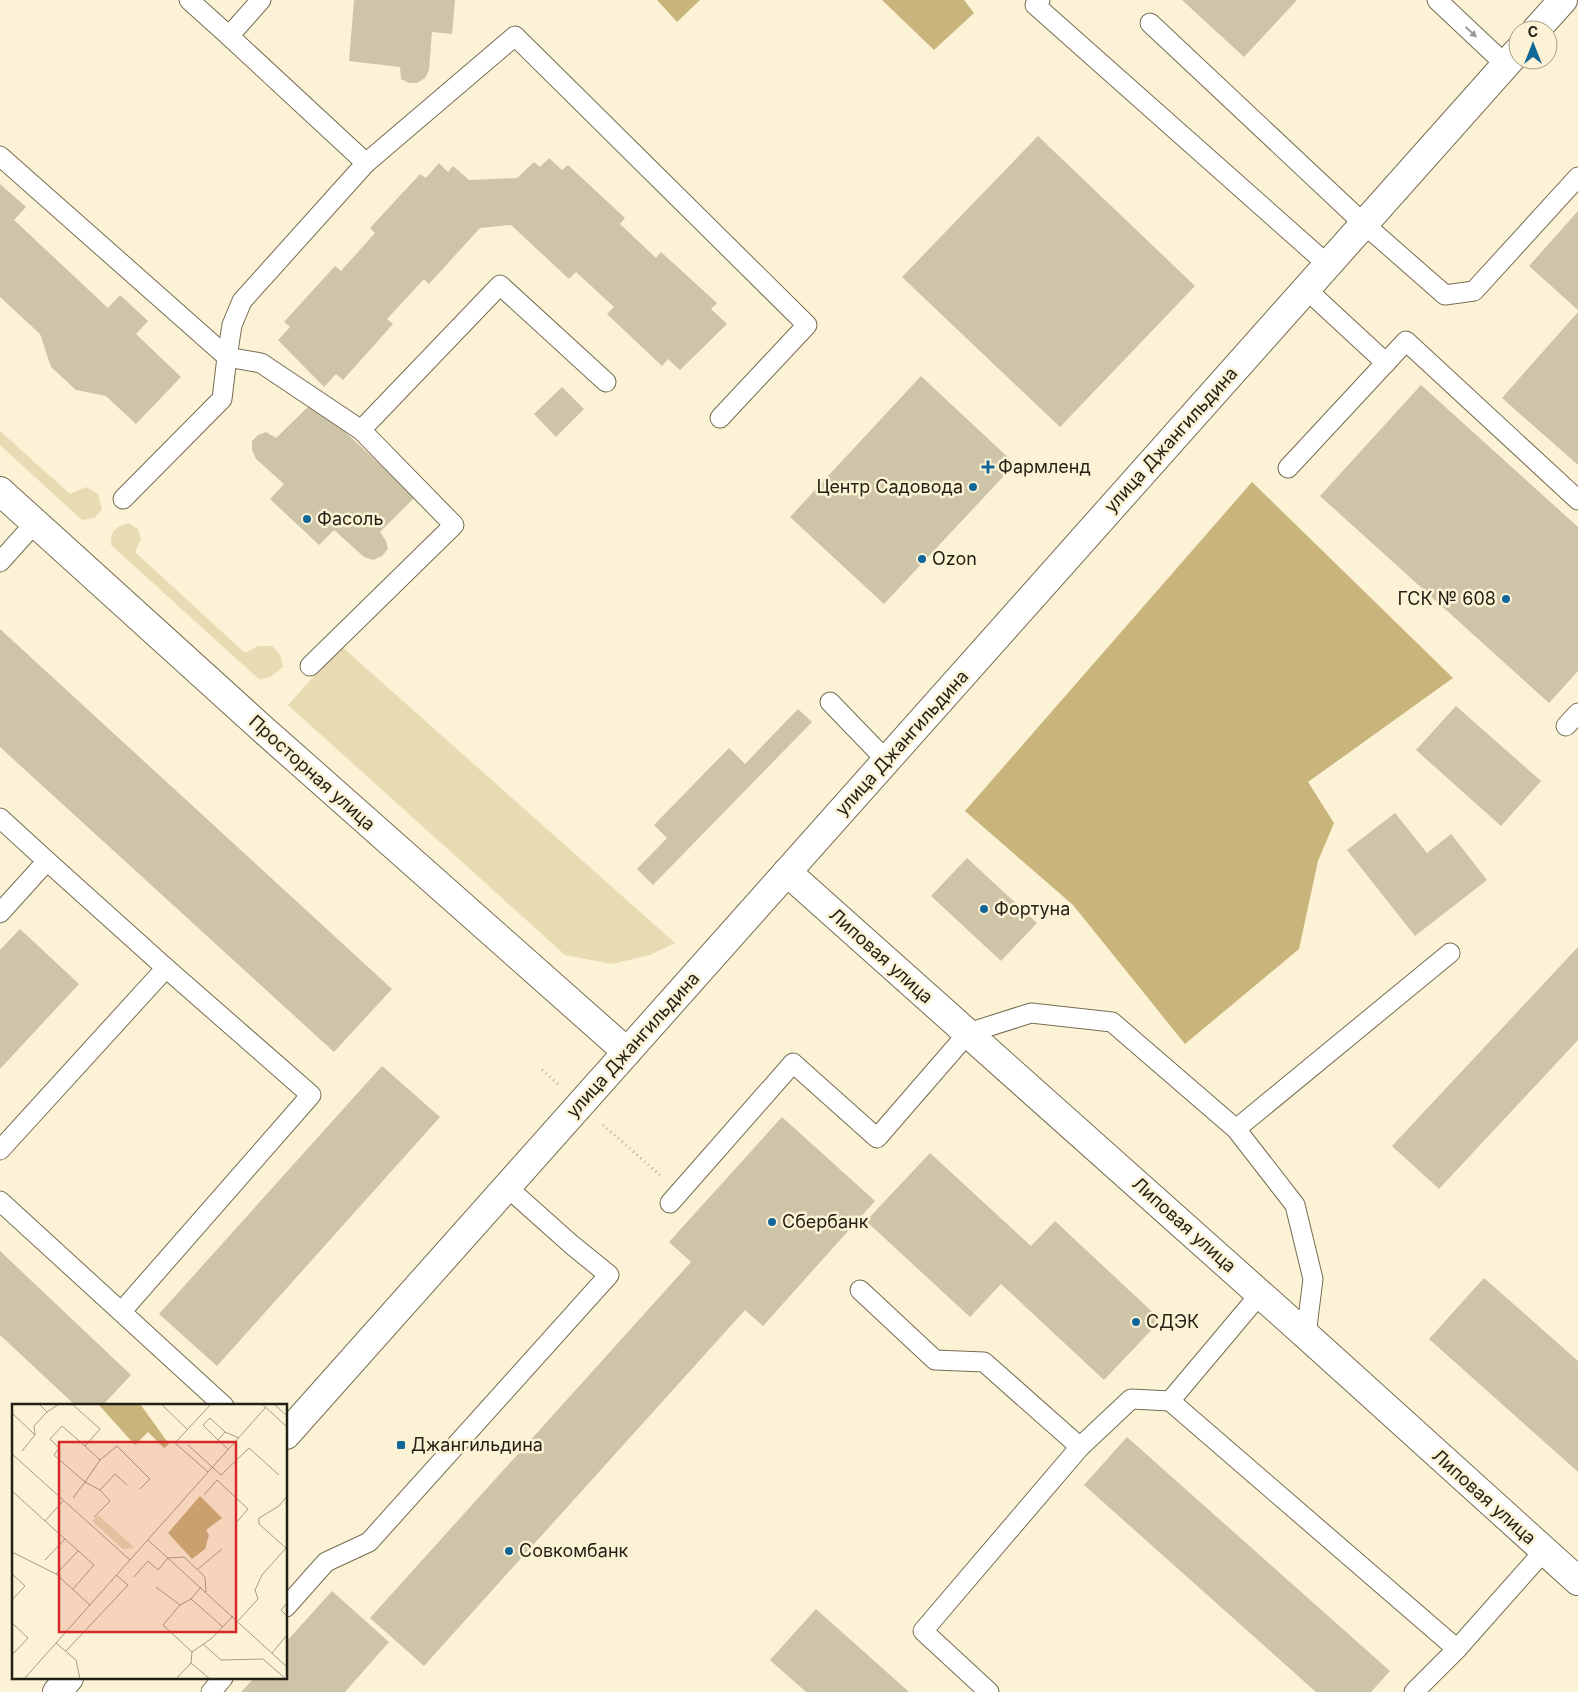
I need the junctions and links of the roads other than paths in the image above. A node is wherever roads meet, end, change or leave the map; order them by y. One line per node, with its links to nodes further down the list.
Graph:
1 (189, 0): 8 (lane)
2 (261, 0): 8 (lane)
3 (1040, 0): 15 (lane)
4 (1436, 0): 9 (lane, one-way to 9)
5 (1563, 0): 6 (main road)
6 (1545, 20)
7 (1150, 23): 14 (lane)
8 (229, 36): 12 (lane)
9 (1508, 55)
10 (1508, 62): 14 (main road, улица Джангильдина)
11 (0, 156): 17 (lane)
12 (366, 163): 17 (lane); 20 (lane)
13 (1578, 178): 14 (lane)
14 (1364, 224): 15 (main road, улица Джангильдина)
15 (1328, 265): 16 (main road, улица Джангильдина)
16 (1306, 289): 18 (lane); 30 (main road, улица Джангильдина)
17 (227, 357): 21 (lane); 24 (lane)
18 (1386, 363): 22 (lane); 25 (lane)
19 (606, 382): 21 (lane)
20 (720, 418)
21 (361, 430): 28 (lane)
22 (1288, 468)
23 (0, 491): 26 (main road, Просторная улица)
24 (123, 499)
25 (1578, 500)
26 (36, 523): 27 (lane); 38 (main road, Просторная улица)
27 (0, 562)
28 (310, 666)
29 (830, 702): 30 (lane)
30 (886, 760): 33 (main road, улица Джангильдина)
31 (0, 818): 32 (lane)
32 (47, 860): 34 (lane); 36 (lane)
33 (787, 872): 37 (main road, Липовая улица); 38 (main road, улица Джангильдина)
34 (0, 913)
35 (1450, 953): 39 (lane)
36 (166, 968): 40 (lane); 46 (lane)
37 (968, 1033): 39 (lane); 42 (lane); 45 (main road, Липовая улица)
38 (627, 1052): 41 (main road, улица Джангильдина)
39 (1236, 1129): 47 (lane)
40 (0, 1150)
41 (507, 1187): 50 (main road, улица Джангильдина); 54 (lane)
42 (675, 1198)
43 (0, 1201): 46 (lane)
44 (860, 1290): 51 (lane)
45 (1260, 1294): 47 (main road, Липовая улица); 48 (lane)
46 (122, 1311): 49 (lane)
47 (1306, 1335): 52 (main road, Липовая улица)
48 (1170, 1401): 51 (lane); 55 (lane)
49 (222, 1404)
50 (288, 1433)
51 (1080, 1447): 60 (lane)
52 (1544, 1551): 53 (main road, Липовая улица); 55 (lane)
53 (1578, 1581)
54 (288, 1605)
55 (1457, 1649): 61 (lane)
56 (67, 1680): 58 (main road)
57 (221, 1680): 59 (lane)
58 (57, 1692)
59 (211, 1692)
60 (989, 1692)
61 (1414, 1692)

